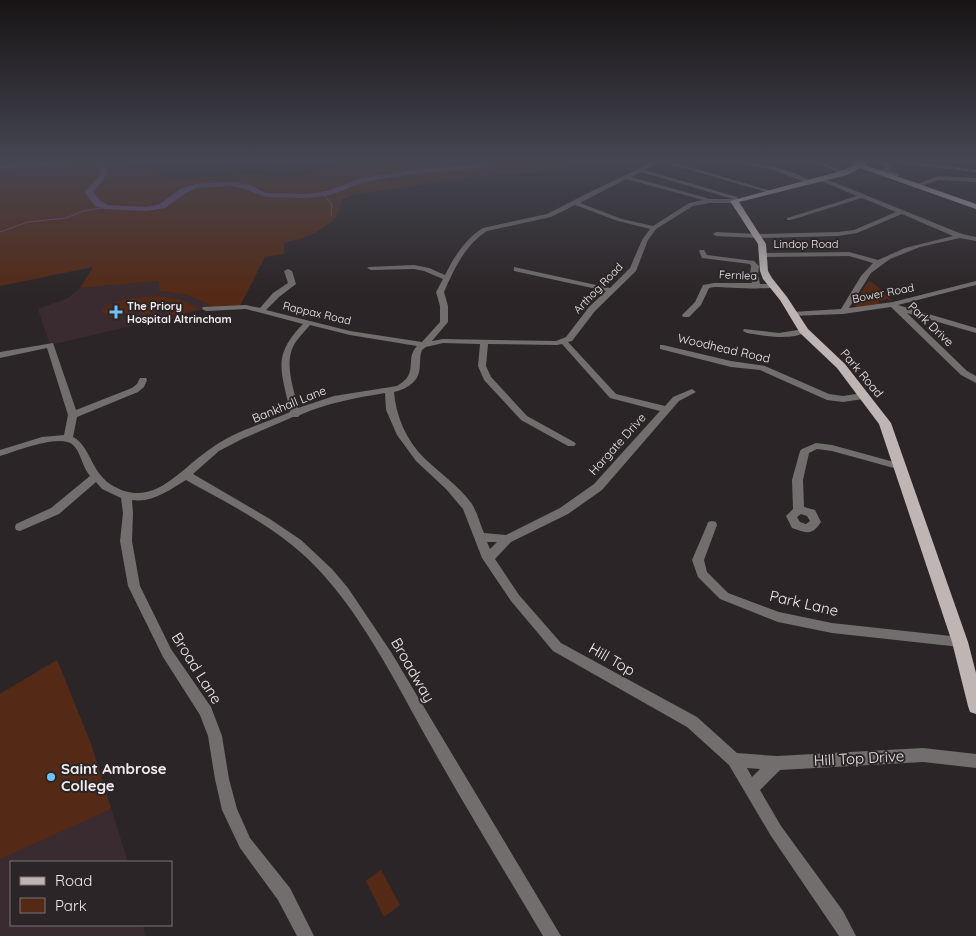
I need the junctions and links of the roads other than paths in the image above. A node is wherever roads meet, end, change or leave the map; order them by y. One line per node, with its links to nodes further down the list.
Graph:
1 (568, 206): 20 (street, Bankhall Lane)
2 (584, 206): 9 (street)
3 (686, 206): 9 (street, Arthog Road)
4 (739, 206): 11 (main road, Park Road)
5 (831, 206): 8 (street)
6 (886, 206): 7 (street)
7 (902, 212): 11 (street); 12 (street)
8 (788, 219)
9 (654, 228): 24 (street, Arthog Road)
10 (716, 234): 11 (street)
11 (757, 236): 15 (main road, Park Road)
12 (960, 236): 13 (street); 16 (street)
13 (976, 239)
14 (702, 252): 23 (street)
15 (764, 255): 16 (street, Lindop Road); 22 (main road, Park Road)
16 (878, 262): 28 (street)
17 (371, 268): 20 (street)
18 (516, 269): 24 (street)
19 (288, 271): 27 (street)
20 (447, 278): 37 (street, Bankhall Lane)
21 (976, 283): 25 (street, Bower Road)
22 (773, 286): 23 (street, Fernlea); 30 (main road, Park Road)
23 (756, 287): 29 (street, Fernlea)
24 (611, 290): 36 (street, Arthog Road)
25 (895, 306): 28 (street, Bower Road); 34 (street); 41 (street, Park Drive)
26 (206, 309): 27 (street, Rappax Road)
27 (261, 310): 31 (street, Rappax Road)
28 (843, 312): 30 (street, Bower Road)
29 (686, 314)
30 (792, 314): 33 (main road, Park Road)
31 (308, 323): 37 (street, Rappax Road); 47 (street)
32 (747, 331): 33 (street)
33 (804, 331): 44 (main road, Park Road)
34 (976, 331)
35 (484, 341): 36 (street); 37 (street); 49 (street)
36 (564, 342): 45 (street)
37 (424, 345): 42 (street, Bankhall Lane)
38 (663, 347): 44 (street, Woodhead Road)
39 (0, 355): 46 (street)
40 (143, 380): 46 (street)
41 (976, 380)
42 (389, 390): 47 (street, Bankhall Lane); 60 (street, Hill Top)
43 (692, 392): 45 (street, Hargate Drive)
44 (863, 396): 51 (main road, Park Road)
45 (667, 410): 61 (street, Hargate Drive)
46 (72, 415): 48 (street)
47 (294, 415): 52 (street, Bankhall Lane)
48 (68, 438): 50 (street); 53 (street)
49 (571, 444)
50 (0, 453)
51 (901, 466): 56 (street); 63 (main road, Park Road)
52 (186, 475): 54 (street, Bankhall Lane); 70 (street, Broadway)
53 (96, 476): 55 (street); 59 (street)
54 (157, 493): 55 (street, Bankhall Lane); 57 (street)
55 (126, 496): 57 (street, Broad Lane)
56 (799, 510)
57 (128, 513): 69 (street, Broad Lane)
58 (712, 525): 63 (street, Park Lane)
59 (20, 527)
60 (481, 537): 61 (street); 62 (street, Hill Top)
61 (507, 539): 62 (street, Hargate Drive)
62 (488, 558): 65 (street, Hill Top)
63 (960, 642): 64 (main road, Park Road)
64 (976, 706)
65 (734, 760): 67 (street, Hill Top Drive); 68 (street, Hill Top)
66 (976, 761): 67 (street, Hill Top Drive)
67 (777, 763): 68 (street)
68 (751, 788): 71 (street, Hill Top)
69 (306, 936)
70 (553, 936)
71 (848, 936)

